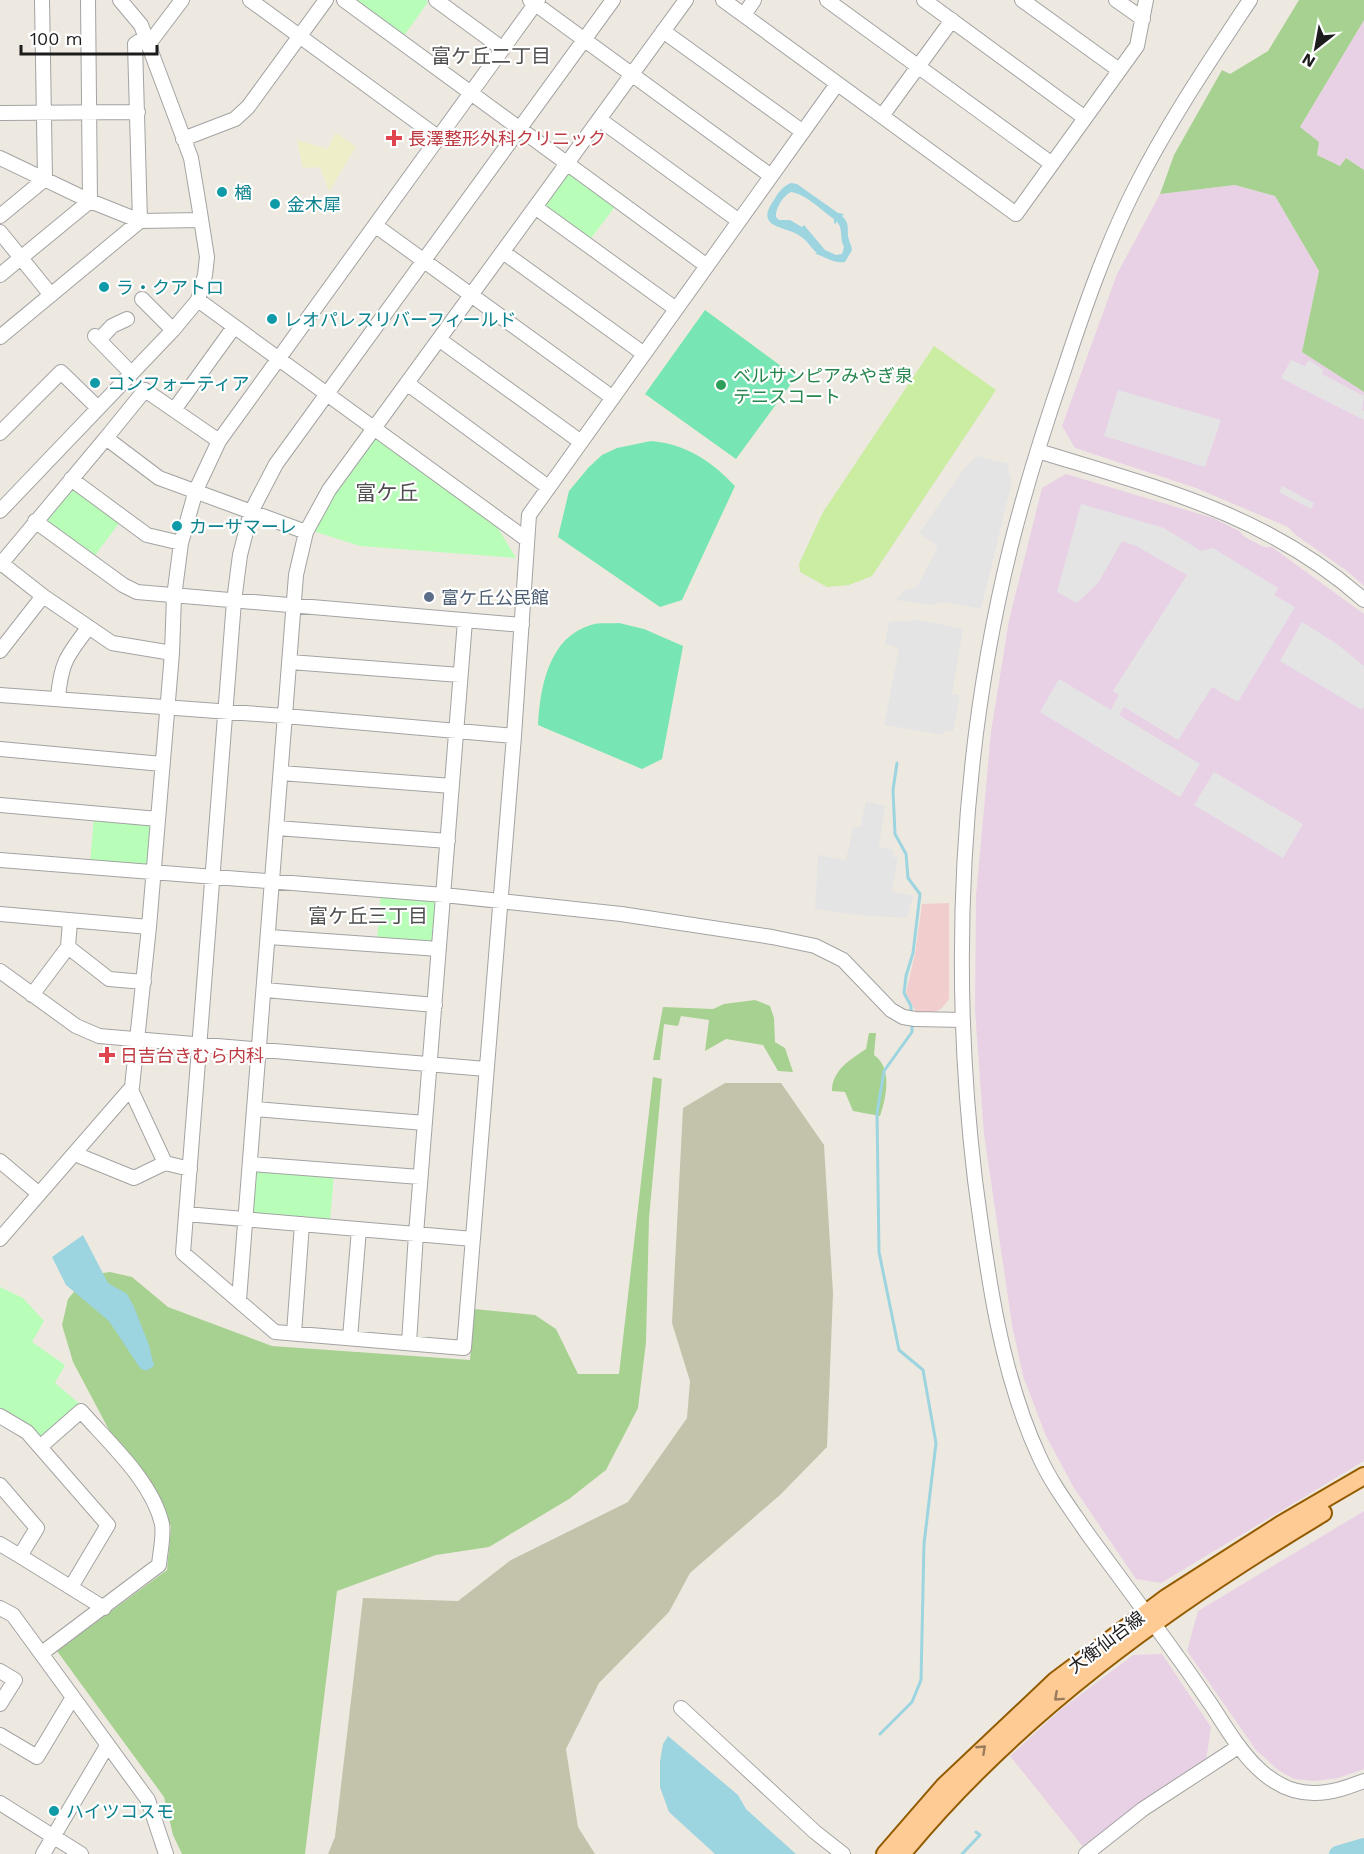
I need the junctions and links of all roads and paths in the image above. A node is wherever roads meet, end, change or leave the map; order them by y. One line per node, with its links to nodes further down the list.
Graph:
1 (42, 0): 33 (street)
2 (88, 0): 34 (street)
3 (120, 0): 26 (street)
4 (182, 0): 26 (street)
5 (250, 0): 24 (street)
6 (326, 0): 24 (street)
7 (344, 0): 32 (street)
8 (436, 0): 27 (street)
9 (613, 0): 25 (street)
10 (686, 0): 23 (street)
11 (723, 0): 20 (street)
12 (754, 0): 20 (street)
13 (826, 0): 28 (street)
14 (924, 0): 22 (street)
15 (1022, 0): 29 (street)
16 (1116, 0): 21 (street)
17 (1146, 0): 21 (street)
18 (1250, 0): 85 (street)
19 (534, 1): 25 (street); 27 (street)
20 (744, 15): 31 (street)
21 (1143, 19): 29 (street)
22 (952, 20): 28 (street); 38 (street)
23 (663, 31): 30 (street); 41 (street)
24 (300, 36): 42 (street); 43 (street)
25 (584, 40): 30 (street); 40 (street)
26 (147, 41): 35 (street); 43 (street)
27 (503, 49): 32 (street)
28 (918, 67): 37 (street); 46 (street)
29 (1119, 70): 38 (street)
30 (631, 74): 39 (street); 47 (street)
31 (837, 84): 37 (street); 41 (street)
32 (472, 93): 40 (street); 42 (street)
33 (43, 112): 34 (street); 36 (street); 48 (street)
34 (90, 112): 35 (street); 49 (street)
35 (138, 112): 53 (street)
36 (0, 113)
37 (882, 116): 46 (street)
38 (1085, 117): 46 (street)
39 (599, 119): 45 (street); 54 (street)
40 (520, 128): 45 (street); 59 (street)
41 (804, 132): 47 (street)
42 (439, 138): 55 (street)
43 (183, 139): 52 (street)
44 (0, 158): 48 (street)
45 (567, 163): 50 (street); 60 (street)
46 (1052, 164)
47 (771, 176): 54 (street)
48 (45, 179): 49 (street); 51 (street)
49 (90, 201): 53 (street); 58 (street)
50 (536, 207): 57 (street); 66 (street)
51 (0, 216)
52 (201, 220): 53 (street); 65 (street)
53 (140, 221): 62 (street)
54 (739, 221): 60 (street)
55 (376, 226): 59 (street); 73 (street)
56 (0, 232): 58 (street)
57 (503, 252): 63 (street); 72 (street)
58 (21, 258): 61 (street); 62 (street)
59 (424, 261): 63 (street); 76 (street)
60 (707, 266): 66 (street)
61 (0, 275)
62 (51, 295): 70 (street)
63 (472, 296): 71 (street); 77 (street)
64 (142, 299): 69 (street)
65 (198, 300): 68 (street); 69 (street)
66 (676, 309): 72 (street)
67 (127, 319): 74 (street)
68 (234, 327): 73 (street); 79 (street)
69 (173, 330): 74 (street)
70 (0, 337)
71 (440, 340): 75 (street); 84 (street)
72 (644, 354): 77 (street)
73 (278, 359): 76 (street); 83 (street)
74 (131, 373): 78 (street)
75 (408, 384): 80 (street); 87 (street)
76 (326, 395): 80 (street); 90 (street)
77 (613, 398): 84 (street)
78 (98, 408): 81 (street); 89 (street)
79 (174, 410): 82 (street); 83 (street)
80 (374, 429): 92 (street); 93 (street)
81 (0, 433)
82 (106, 438): 86 (street); 88 (street)
83 (219, 441): 88 (street)
84 (580, 442): 87 (street)
85 (1038, 451): 98 (street); 140 (street)
86 (71, 479): 91 (street); 94 (street)
87 (548, 488): 93 (street)
88 (196, 490): 90 (street); 94 (street)
89 (0, 511)
90 (251, 512): 92 (street); 99 (street)
91 (35, 521): 95 (street); 97 (street)
92 (306, 532): 100 (street)
93 (526, 539): 102 (street)
94 (182, 543): 97 (street)
95 (1, 564): 96 (street)
96 (44, 596): 103 (street); 104 (street)
97 (174, 597): 99 (street); 105 (street)
98 (1364, 600)
99 (234, 601): 100 (street); 111 (street)
100 (294, 607): 101 (street); 106 (street)
101 (465, 621): 102 (street); 107 (street)
102 (522, 625): 114 (street)
103 (88, 628): 105 (street); 109 (street)
104 (0, 651)
105 (172, 653): 110 (street)
106 (290, 662): 107 (street); 112 (street)
107 (460, 675): 113 (street)
108 (0, 695): 109 (street)
109 (58, 698): 110 (street)
110 (167, 708): 111 (street); 116 (street)
111 (225, 712): 112 (street); 125 (street)
112 (285, 716): 113 (street); 117 (street)
113 (457, 730): 114 (street); 118 (street)
114 (513, 735): 128 (street)
115 (0, 749): 116 (street)
116 (162, 764): 120 (street)
117 (281, 773): 118 (street); 121 (street)
118 (452, 786): 122 (street)
119 (0, 805): 120 (street)
120 (158, 819): 124 (street)
121 (277, 828): 122 (street); 126 (street)
122 (448, 841): 127 (street)
123 (0, 860): 124 (street)
124 (153, 873): 125 (street); 131 (street)
125 (214, 877): 126 (street); 142 (street)
126 (272, 882): 127 (street); 132 (street)
127 (444, 895): 128 (street); 134 (street)
128 (500, 900): 140 (street); 145 (street)
129 (0, 914): 130 (street)
130 (70, 921): 131 (street); 133 (street)
131 (149, 927): 136 (street)
132 (268, 937): 134 (street); 137 (street)
133 (68, 947): 136 (street); 138 (street)
134 (439, 949): 139 (street)
135 (0, 972): 138 (street)
136 (144, 982): 141 (street)
137 (265, 990): 139 (street); 143 (street)
138 (32, 995): 141 (street)
139 (435, 1005): 144 (street)
140 (963, 1020): 177 (street)
141 (138, 1040): 142 (street); 146 (street)
142 (200, 1045): 143 (street); 153 (street)
143 (260, 1049): 144 (street); 147 (street)
144 (430, 1064): 145 (street); 148 (street)
145 (486, 1069): 162 (street)
146 (131, 1090): 149 (street); 151 (street)
147 (255, 1109): 148 (street); 152 (street)
148 (425, 1123): 154 (street)
149 (75, 1155): 151 (street); 155 (street)
150 (0, 1161): 155 (street)
151 (165, 1163): 153 (street)
152 (251, 1164): 154 (street); 157 (street)
153 (190, 1169): 156 (street)
154 (420, 1177): 160 (street)
155 (38, 1193): 161 (street)
156 (186, 1214): 157 (street); 163 (street)
157 (246, 1219): 158 (street); 163 (street)
158 (302, 1224): 159 (street); 164 (street)
159 (359, 1229): 160 (street); 165 (street)
160 (416, 1234): 162 (street); 166 (street)
161 (0, 1239)
162 (472, 1239): 166 (street)
163 (239, 1300): 164 (street)
164 (294, 1333): 165 (street)
165 (350, 1338): 166 (street)
166 (409, 1343)
167 (0, 1416): 168 (street)
168 (40, 1447): 174 (street); 176 (street)
169 (1364, 1476): 177 (main road, 大衡仙台線)
170 (0, 1485): 173 (street)
171 (1364, 1489): 177 (main road, 大衡仙台線)
172 (0, 1544): 173 (street)
173 (20, 1556): 174 (street)
174 (71, 1587): 176 (street)
175 (0, 1608): 178 (street)
176 (104, 1608): 178 (street)
177 (1149, 1617): 185 (street); 193 (main road, 大衡仙台線, one-way to 177); 194 (main road, 大衡仙台線, one-way to 194)
178 (42, 1653): 180 (street)
179 (0, 1671): 181 (street)
180 (73, 1697): 183 (street); 184 (street)
181 (0, 1704)
182 (681, 1708): 192 (street)
183 (0, 1735)
184 (107, 1746): 188 (street); 191 (street)
185 (1238, 1747): 186 (street); 195 (street)
186 (1364, 1781)
187 (0, 1803): 188 (street)
188 (54, 1836): 189 (street); 190 (street)
189 (43, 1854)
190 (81, 1854)
191 (166, 1854)
192 (843, 1854)
193 (885, 1854)
194 (902, 1854)
195 (1086, 1854)

